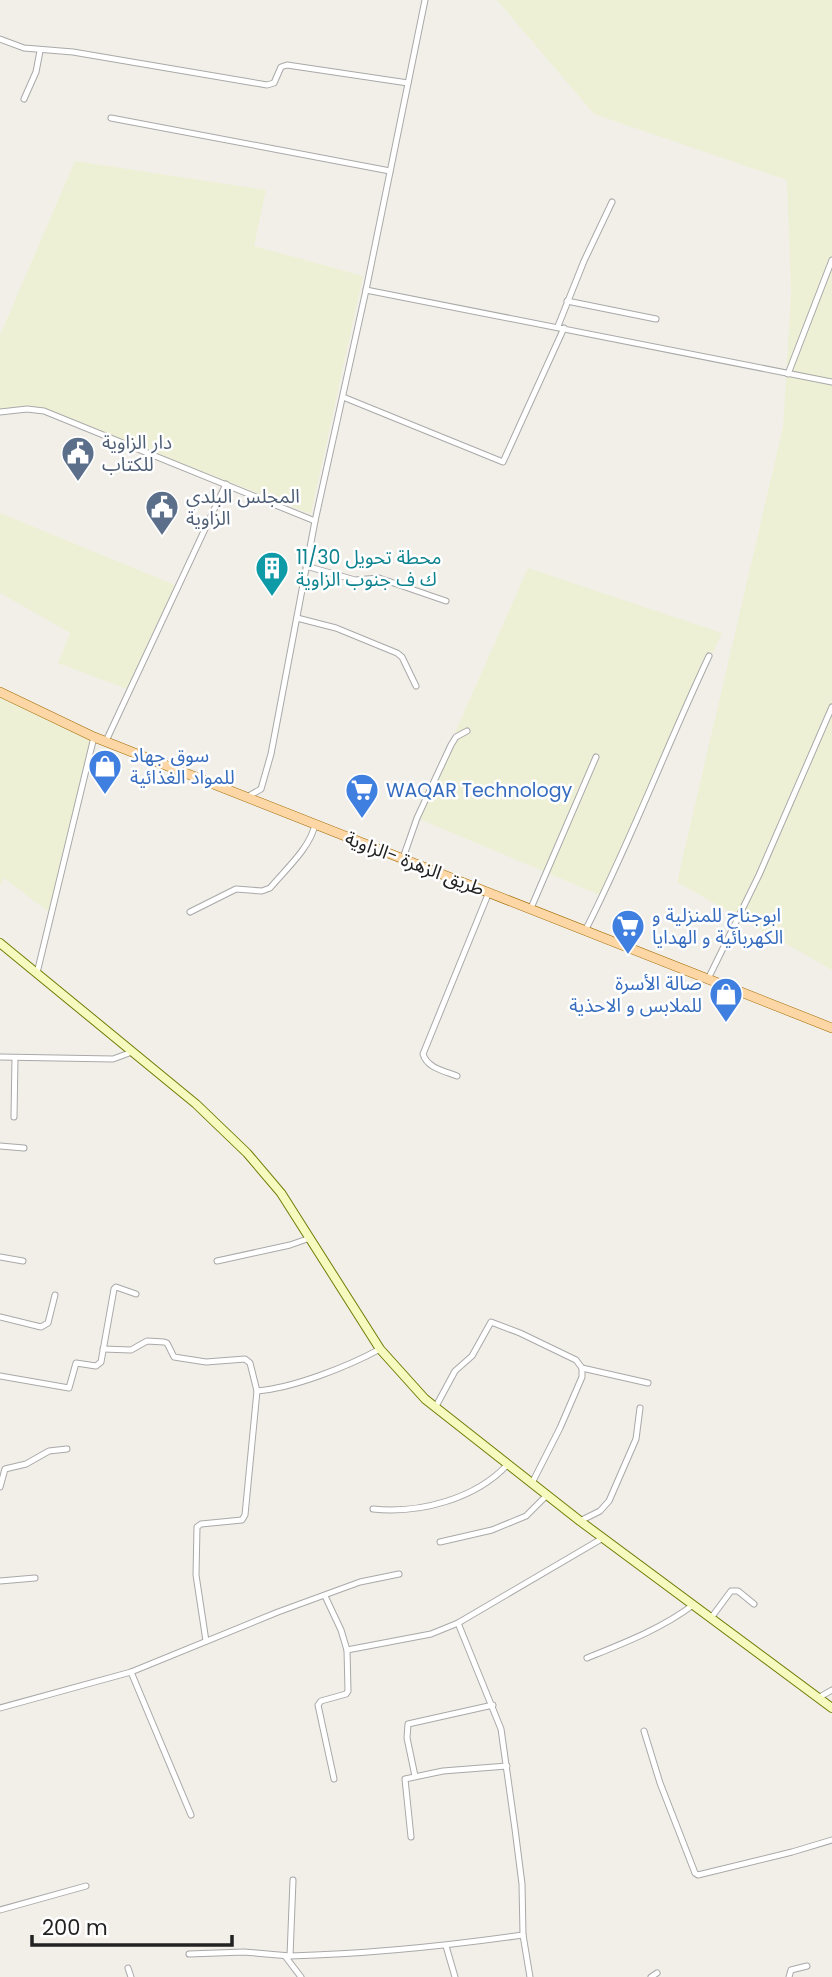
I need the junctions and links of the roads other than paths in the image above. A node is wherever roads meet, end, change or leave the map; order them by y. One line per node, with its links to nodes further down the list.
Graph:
1 (425, 0): 4 (street)
2 (0, 39): 3 (street)
3 (40, 51): 4 (street); 5 (street)
4 (408, 83): 7 (street)
5 (24, 99)
6 (111, 118): 7 (street)
7 (390, 171): 10 (street)
8 (612, 202): 11 (street)
9 (832, 260): 14 (street)
10 (366, 290): 13 (street); 16 (street)
11 (567, 301): 12 (street); 13 (street)
12 (656, 319)
13 (561, 327): 14 (street); 16 (street)
14 (788, 374): 15 (street)
15 (832, 382)
16 (343, 397): 19 (street)
17 (0, 412): 18 (street)
18 (226, 484): 19 (street); 29 (street)
19 (314, 521): 20 (street)
20 (306, 566): 21 (street); 22 (street)
21 (446, 601)
22 (297, 618): 24 (street); 31 (street)
23 (709, 656): 37 (street)
24 (416, 686)
25 (0, 692): 28 (main road, طريق الزهرة -الزاوية)
26 (832, 707): 40 (street)
27 (467, 731): 33 (street)
28 (94, 737): 29 (main road, طريق الزهرة -الزاوية); 39 (street)
29 (106, 741): 31 (main road, طريق الزهرة -الزاوية)
30 (596, 757): 35 (street)
31 (247, 797): 32 (main road, طريق الزهرة -الزاوية)
32 (315, 824): 33 (main road, طريق الزهرة -الزاوية); 36 (street)
33 (403, 858): 34 (main road, طريق الزهرة -الزاوية)
34 (489, 892): 35 (main road, طريق الزهرة -الزاوية); 45 (street)
35 (531, 908): 37 (main road, طريق الزهرة -الزاوية)
36 (190, 912)
37 (585, 931): 40 (main road, طريق الزهرة -الزاوية)
38 (0, 943): 39 (main road)
39 (37, 973): 42 (main road)
40 (708, 979): 41 (main road, طريق الزهرة -الزاوية)
41 (832, 1028)
42 (131, 1052): 44 (street); 49 (main road)
43 (0, 1057): 44 (street)
44 (15, 1058): 46 (street)
45 (457, 1076)
46 (14, 1117)
47 (0, 1146): 48 (street)
48 (24, 1148)
49 (310, 1238): 52 (street); 57 (main road)
50 (0, 1257): 51 (street)
51 (23, 1261)
52 (217, 1261)
53 (135, 1294): 56 (street)
54 (55, 1295): 55 (street)
55 (0, 1317)
56 (103, 1349): 59 (street); 61 (street)
57 (380, 1349): 61 (street); 62 (main road)
58 (582, 1367): 60 (street); 62 (street); 66 (street)
59 (0, 1376)
60 (648, 1383)
61 (257, 1391): 81 (street)
62 (435, 1408): 65 (main road)
63 (640, 1408): 70 (street)
64 (67, 1448): 67 (street)
65 (508, 1464): 66 (main road); 69 (street)
66 (532, 1483): 68 (main road)
67 (0, 1487)
68 (547, 1495): 70 (main road); 72 (street)
69 (373, 1509)
70 (580, 1521): 71 (main road)
71 (603, 1538): 78 (main road); 80 (street)
72 (440, 1542)
73 (399, 1574): 76 (street)
74 (35, 1578): 75 (street)
75 (0, 1581)
76 (325, 1596): 81 (street); 82 (street)
77 (754, 1604): 79 (street)
78 (694, 1605): 79 (main road); 83 (street)
79 (711, 1618): 86 (main road)
80 (458, 1623): 82 (street); 87 (street)
81 (206, 1641): 84 (street)
82 (346, 1650): 93 (street)
83 (587, 1658)
84 (131, 1672): 88 (street); 94 (street)
85 (832, 1690): 86 (street)
86 (818, 1698): 89 (main road)
87 (493, 1705): 91 (street); 92 (street)
88 (0, 1708)
89 (832, 1708)
90 (644, 1731): 96 (street)
91 (508, 1766): 92 (street); 100 (street)
92 (415, 1776): 95 (street)
93 (334, 1779)
94 (191, 1815)
95 (411, 1837)
96 (832, 1840)
97 (293, 1880): 103 (street)
98 (86, 1886): 99 (street)
99 (0, 1910)
100 (523, 1935): 101 (street); 109 (street)
101 (446, 1946): 103 (street); 108 (street)
102 (189, 1954): 103 (street)
103 (288, 1956): 107 (street)
104 (807, 1966): 110 (street)
105 (128, 1968): 106 (street)
106 (131, 1977)
107 (301, 1977)
108 (455, 1977)
109 (530, 1977)
110 (789, 1977)

